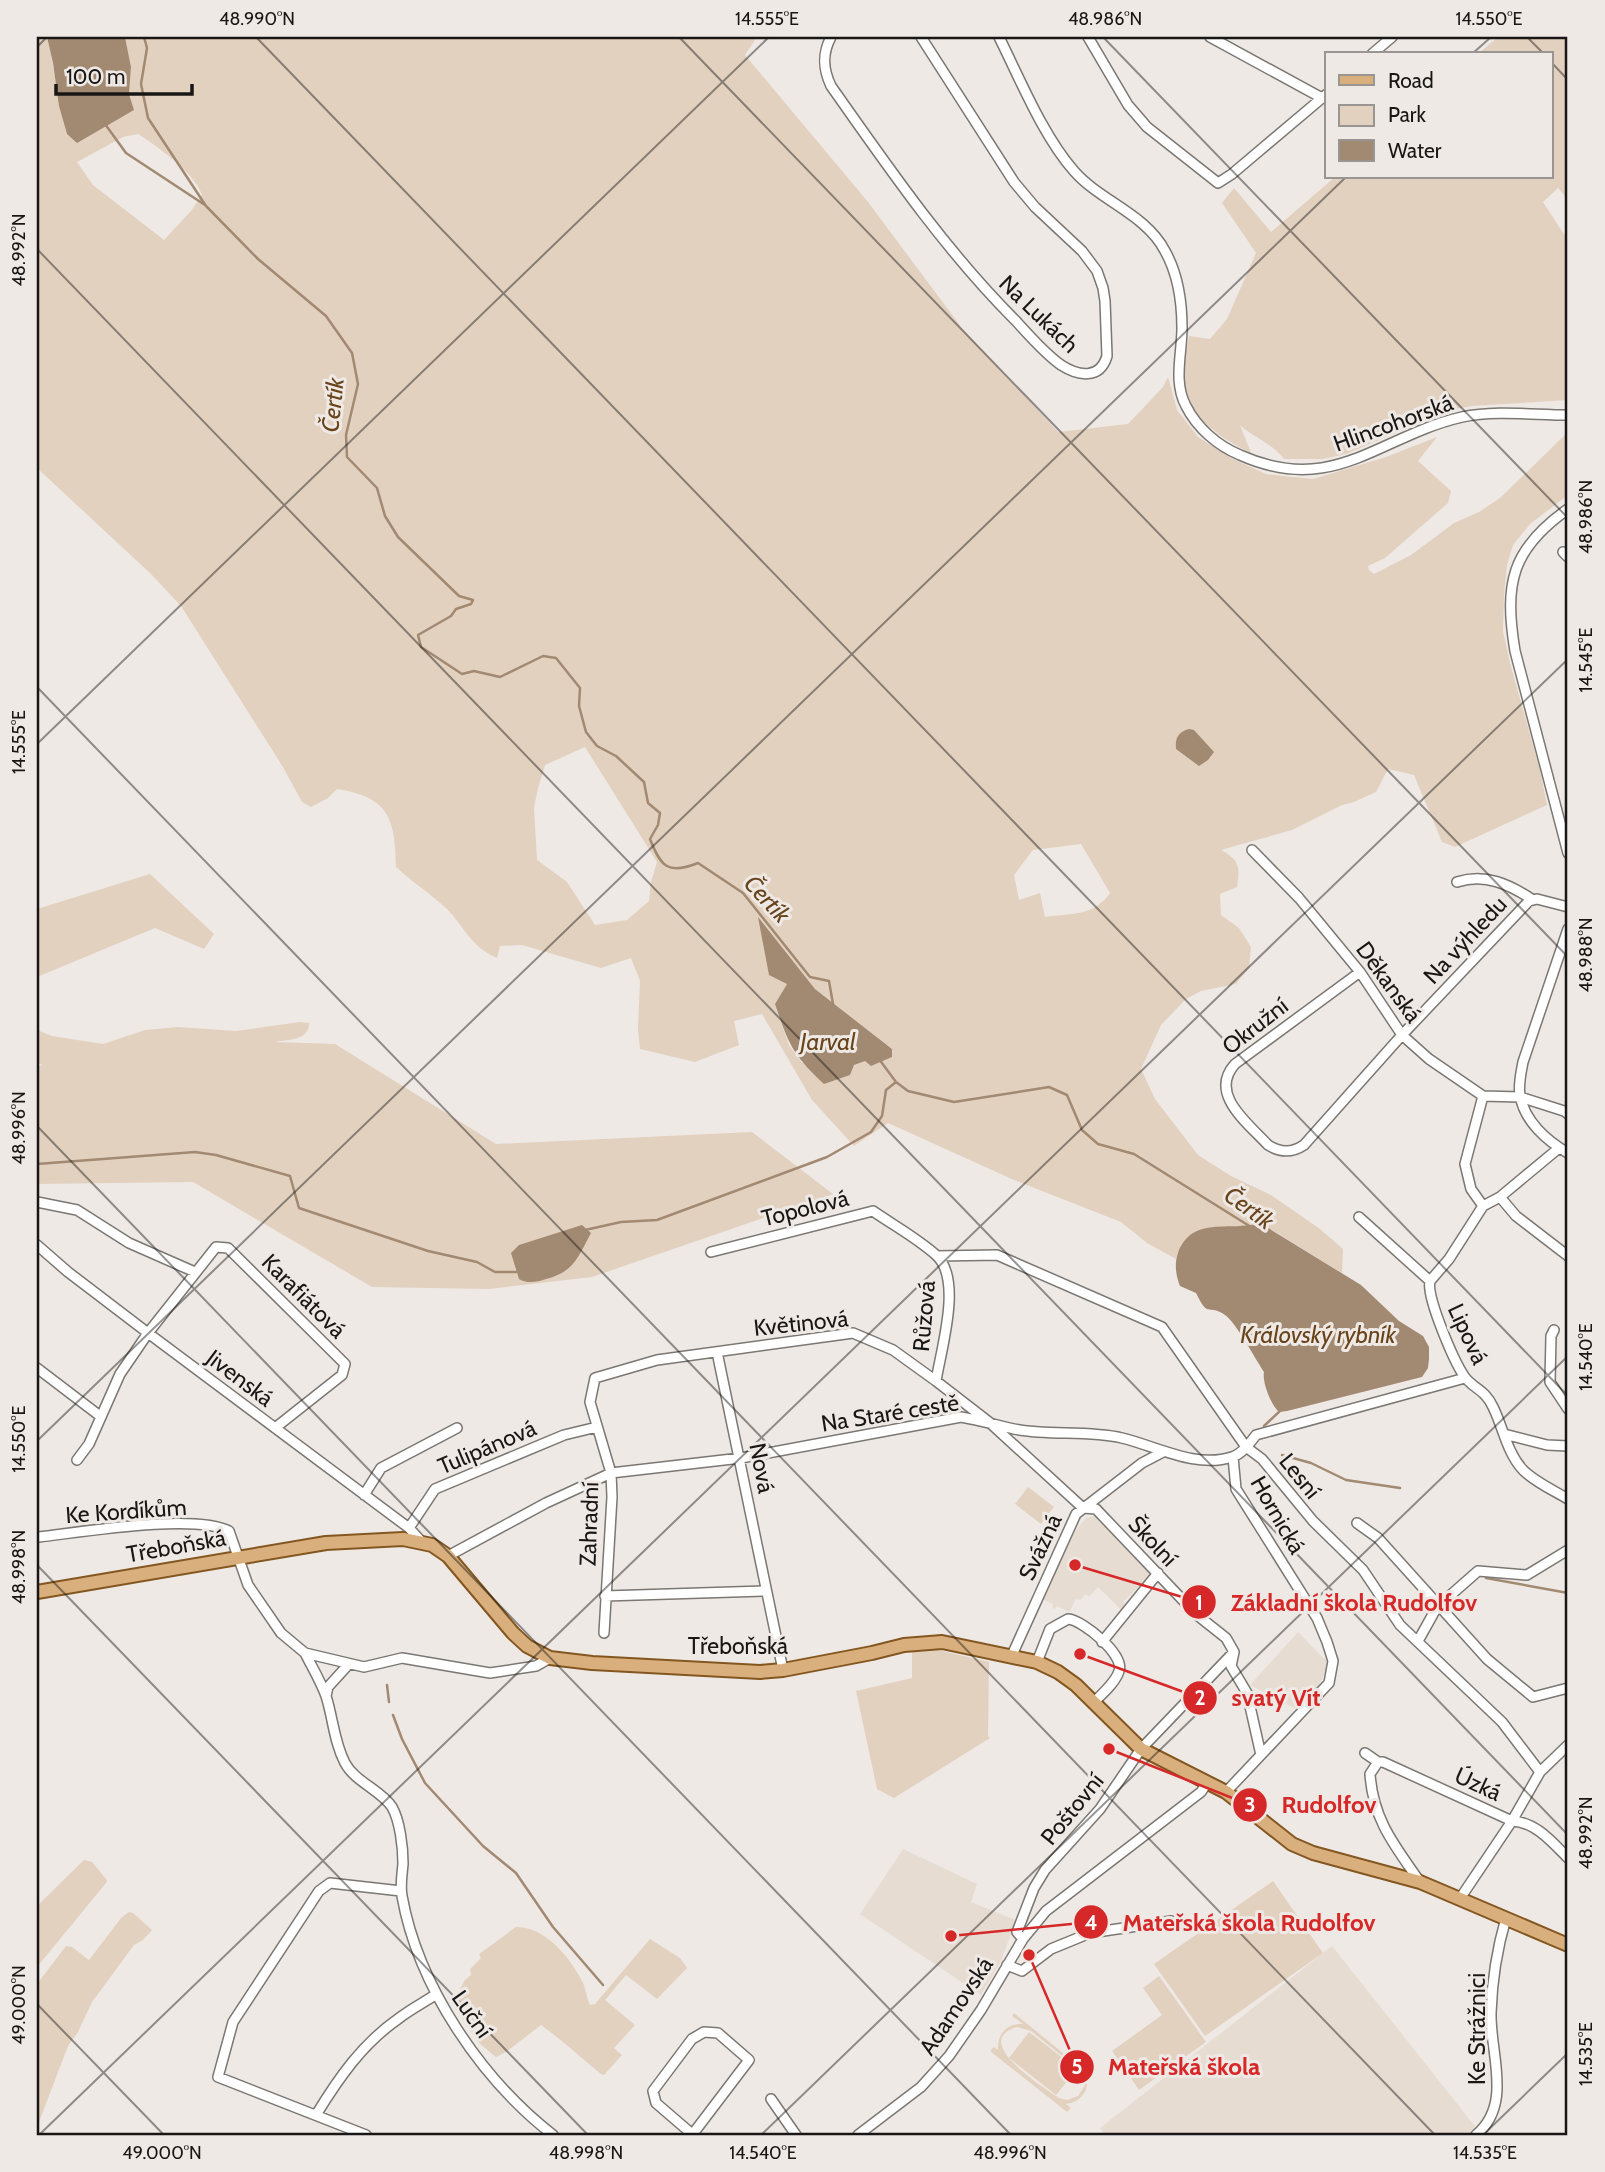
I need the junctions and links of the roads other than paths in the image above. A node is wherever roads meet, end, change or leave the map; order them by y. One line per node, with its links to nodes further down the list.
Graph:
1 (831, 37): 2 (street, Na Lukách)
2 (921, 37)
3 (999, 37): 9 (street, Hlincohorská)
4 (1088, 37): 8 (street)
5 (1210, 37): 8 (street)
6 (1392, 37): 7 (street)
7 (1374, 52)
8 (1324, 96)
9 (1568, 415)
10 (1568, 509): 12 (street)
11 (1252, 850): 17 (street, Děkanská)
12 (1568, 853)
13 (1457, 882): 14 (street)
14 (1533, 900): 15 (street, Na výhledu); 18 (street, Na výhledu)
15 (1568, 907)
16 (1568, 929): 20 (street)
17 (1360, 972): 18 (street, Děkanská); 18 (street, Okružní)
18 (1402, 1035): 19 (street, Děkanská)
19 (1483, 1096): 20 (street); 25 (street)
20 (1520, 1097): 21 (street); 22 (street)
21 (1568, 1115)
22 (1564, 1151): 23 (street)
23 (1500, 1196): 25 (street); 30 (street)
24 (37, 1202): 31 (street)
25 (1483, 1206): 32 (street)
26 (1359, 1217): 32 (street, Lipová)
27 (37, 1245): 34 (street, Jivenská)
28 (711, 1252): 29 (street, Topolová)
29 (937, 1256): 39 (street, Růžová); 48 (street, Lesní)
30 (1568, 1256)
31 (195, 1272): 34 (street, Karafiátová); 44 (street, Karafiátová)
32 (1430, 1281): 38 (street, Lipová)
33 (1554, 1330): 40 (street)
34 (148, 1334): 41 (street, Karafiátová); 44 (street, Jivenská)
35 (717, 1352): 37 (street, Květinová); 39 (street, Květinová); 51 (street, Nová)
36 (37, 1368): 41 (street)
37 (595, 1378): 43 (street, Zahradní)
38 (1465, 1378): 46 (street, Lipová); 48 (street)
39 (936, 1381): 42 (street, Květinová)
40 (1568, 1409)
41 (100, 1416): 52 (street, Karafiátová)
42 (989, 1422): 49 (street, Na Staré cestě); 51 (street, Na Staré cestě); 56 (street, Školní)
43 (597, 1427): 53 (street, Zahradní); 58 (street, Tulipánová)
44 (275, 1428): 54 (street, Jivenská)
45 (457, 1428): 54 (street)
46 (1504, 1434): 47 (street); 55 (street, Lipová)
47 (1568, 1446)
48 (1247, 1447): 50 (street); 70 (street, Lesní)
49 (1163, 1451): 50 (street, Na Staré cestě); 56 (street, Svážná)
50 (1233, 1457): 85 (street, Hornická)
51 (741, 1458): 53 (street, Na Staré cestě); 65 (street, Nová)
52 (77, 1460)
53 (611, 1473): 62 (street, Na Staré cestě); 67 (street, Zahradní)
54 (364, 1495): 58 (street, Jivenská)
55 (1568, 1499)
56 (1083, 1508): 64 (street, Školní); 74 (street, Svážná)
57 (1357, 1524): 68 (street)
58 (409, 1528): 60 (street, Jivenská)
59 (39, 1537): 63 (street, Ke Kordíkům)
60 (421, 1541): 62 (main road, Třeboňská); 63 (main road, Třeboňská)
61 (1568, 1550): 68 (street)
62 (448, 1556): 75 (main road, Třeboňská)
63 (239, 1557): 66 (main road, Třeboňská); 73 (street, Ke Kordíkům)
64 (1158, 1573): 71 (street); 72 (street, Školní)
65 (766, 1591): 67 (street); 78 (street, Nová)
66 (37, 1592)
67 (605, 1596): 69 (street, Zahradní)
68 (1437, 1606): 70 (street); 79 (street)
69 (604, 1633)
70 (1418, 1641): 87 (street, Lesní)
71 (1102, 1642): 76 (street); 81 (street)
72 (1234, 1652): 82 (street, Poštovní); 85 (street, Školní)
73 (305, 1653): 77 (street); 80 (street, Luční)
74 (1012, 1655): 76 (main road, Třeboňská); 78 (main road, Třeboňská)
75 (550, 1658): 77 (street); 78 (main road, Třeboňská)
76 (1037, 1662): 81 (main road, Třeboňská)
77 (348, 1665): 80 (street)
78 (783, 1670)
79 (1568, 1688)
80 (326, 1696): 93 (street, Luční)
81 (1094, 1702): 82 (main road, Třeboňská)
82 (1141, 1749): 88 (main road, Třeboňská); 97 (street, Poštovní)
83 (1566, 1750): 87 (street)
84 (1365, 1753): 86 (street, Úzká)
85 (1261, 1755): 89 (street, Hornická)
86 (1378, 1762): 90 (street, Úzká); 92 (street)
87 (1540, 1772): 90 (street)
88 (1207, 1783): 89 (main road, Třeboňská); 97 (street, Adamovská)
89 (1226, 1792): 92 (main road, Třeboňská)
90 (1512, 1821): 91 (street, Úzká); 94 (street)
91 (1568, 1858)
92 (1420, 1882): 94 (main road, Třeboňská)
93 (401, 1891): 100 (street, Luční); 102 (street)
94 (1461, 1897): 95 (main road, Třeboňská)
95 (1506, 1918): 98 (main road, Třeboňská); 108 (street, Ke Strážnici)
96 (1171, 1921): 99 (street)
97 (1020, 1935): 99 (street, Adamovská)
98 (1568, 1945)
99 (1007, 1965): 107 (street, Adamovská)
100 (435, 1995): 102 (street); 105 (street, Luční)
101 (771, 2099): 106 (street)
102 (316, 2115): 104 (street)
103 (692, 2134): 103 (street)
104 (366, 2135)
105 (553, 2135)
106 (796, 2135)
107 (858, 2135)
108 (1476, 2135)

